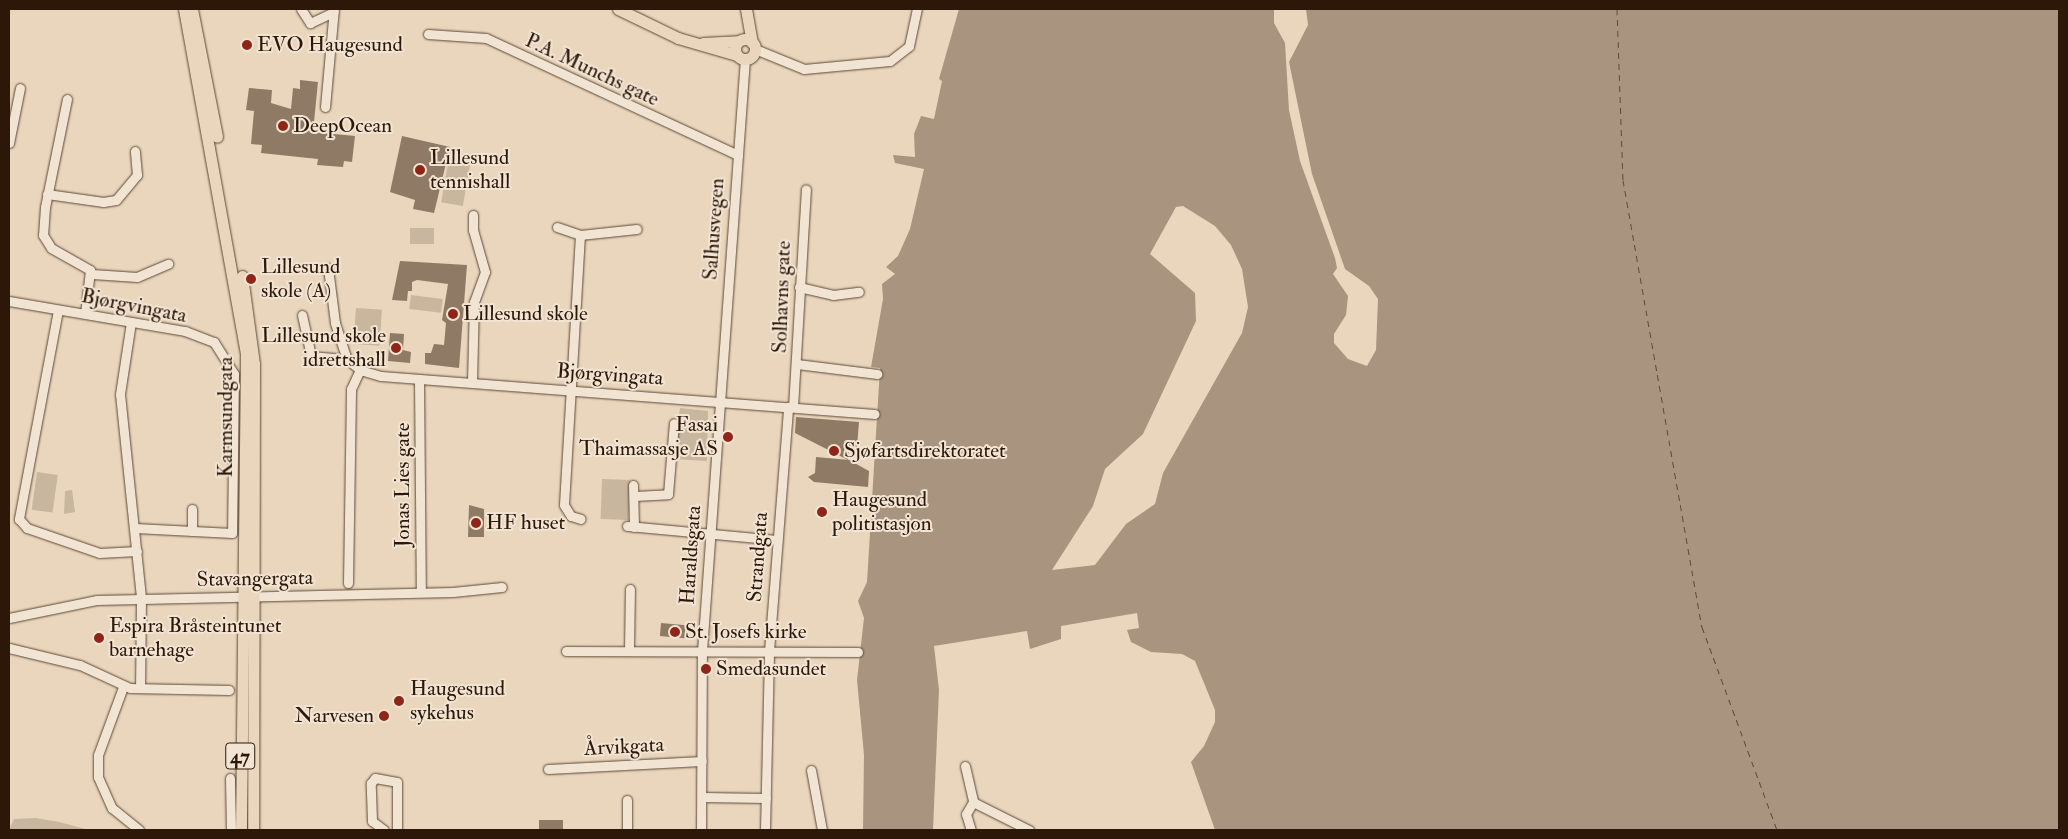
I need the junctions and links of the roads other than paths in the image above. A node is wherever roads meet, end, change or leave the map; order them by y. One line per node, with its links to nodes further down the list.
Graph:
1 (184, 9): 58 (main road, Karmsundgata / 47)
2 (192, 9): 58 (main road, Karmsundgata / 47)
3 (301, 9): 7 (street)
4 (618, 9): 9 (main road)
5 (745, 9): 10 (main road)
6 (916, 9): 10 (street)
7 (334, 10): 14 (street)
8 (428, 34): 17 (street, P.A. Munchs gate)
9 (692, 42): 10 (main road); 11 (main road)
10 (746, 43): 11 (main road); 11 (main road)
11 (741, 57): 17 (street, Salhusvegen)
12 (20, 88): 15 (street)
13 (67, 99): 19 (street)
14 (325, 107)
15 (9, 142)
16 (135, 151): 19 (street)
17 (738, 155): 41 (street, Salhusvegen)
18 (806, 189): 27 (street, Solhavns gate)
19 (47, 194): 26 (street)
20 (473, 215): 39 (street)
21 (557, 227): 23 (street)
22 (637, 228): 23 (street)
23 (580, 236): 40 (street)
24 (168, 264): 26 (street)
25 (328, 268): 34 (street)
26 (92, 274): 31 (street)
27 (799, 287): 28 (street); 35 (street, Solhavns gate)
28 (859, 292)
29 (9, 302): 30 (street, Bjørgvingata)
30 (58, 310): 31 (street, Bjørgvingata); 53 (street)
31 (85, 314): 33 (street, Bjørgvingata)
32 (302, 315): 34 (street)
33 (131, 322): 49 (street); 50 (street, Bjørgvingata)
34 (347, 359): 36 (street)
35 (797, 364): 37 (street); 42 (street, Solhavns gate)
36 (360, 370): 38 (street, Bjørgvingata); 54 (street)
37 (877, 374)
38 (419, 379): 39 (street, Bjørgvingata); 57 (street, Jonas Lies gate)
39 (472, 382): 40 (street, Bjørgvingata)
40 (570, 390): 41 (street, Bjørgvingata); 48 (street)
41 (720, 403): 42 (street, Bjørgvingata); 51 (street, Haraldsgata)
42 (790, 407): 43 (street, Bjørgvingata); 52 (street, Strandgata)
43 (875, 414)
44 (674, 423): 46 (street)
45 (633, 485): 46 (street)
46 (635, 496): 51 (street)
47 (192, 509): 50 (street)
48 (581, 519)
49 (135, 528): 50 (street); 53 (street)
50 (192, 531)
51 (710, 534): 52 (street); 64 (street, Haraldsgata)
52 (777, 540): 65 (street, Strandgata)
53 (137, 552): 59 (street)
54 (348, 583)
55 (502, 587): 57 (street, Stavangergata)
56 (630, 589): 62 (street)
57 (421, 592): 58 (street, Stavangergata)
58 (248, 596): 59 (street, Stavangergata); 81 (main road, Karmsundgata / 47); 82 (main road, Karmsundgata / 47)
59 (141, 598): 60 (street, Stavangergata); 68 (street)
60 (9, 618)
61 (9, 648): 67 (street)
62 (629, 650): 63 (street); 64 (street)
63 (566, 651)
64 (702, 651): 65 (street); 70 (street, Haraldsgata)
65 (769, 651): 66 (street); 76 (street, Strandgata)
66 (858, 652)
67 (123, 687): 68 (street); 79 (street)
68 (140, 687): 69 (street)
69 (229, 690)
70 (702, 761): 72 (street, Årvikgata); 75 (street, Haraldsgata)
71 (965, 766): 78 (street)
72 (548, 769)
73 (812, 770): 88 (street)
74 (230, 778): 80 (street)
75 (702, 797): 76 (street); 86 (street, Haraldsgata)
76 (766, 798): 87 (street, Strandgata)
77 (627, 800): 85 (street)
78 (973, 802): 89 (street); 90 (street)
79 (139, 830)
80 (231, 830)
81 (241, 830)
82 (253, 830)
83 (384, 830): 84 (street)
84 (397, 830)
85 (627, 830)
86 (701, 830)
87 (765, 830)
88 (822, 830)
89 (971, 830)
90 (1029, 830)

